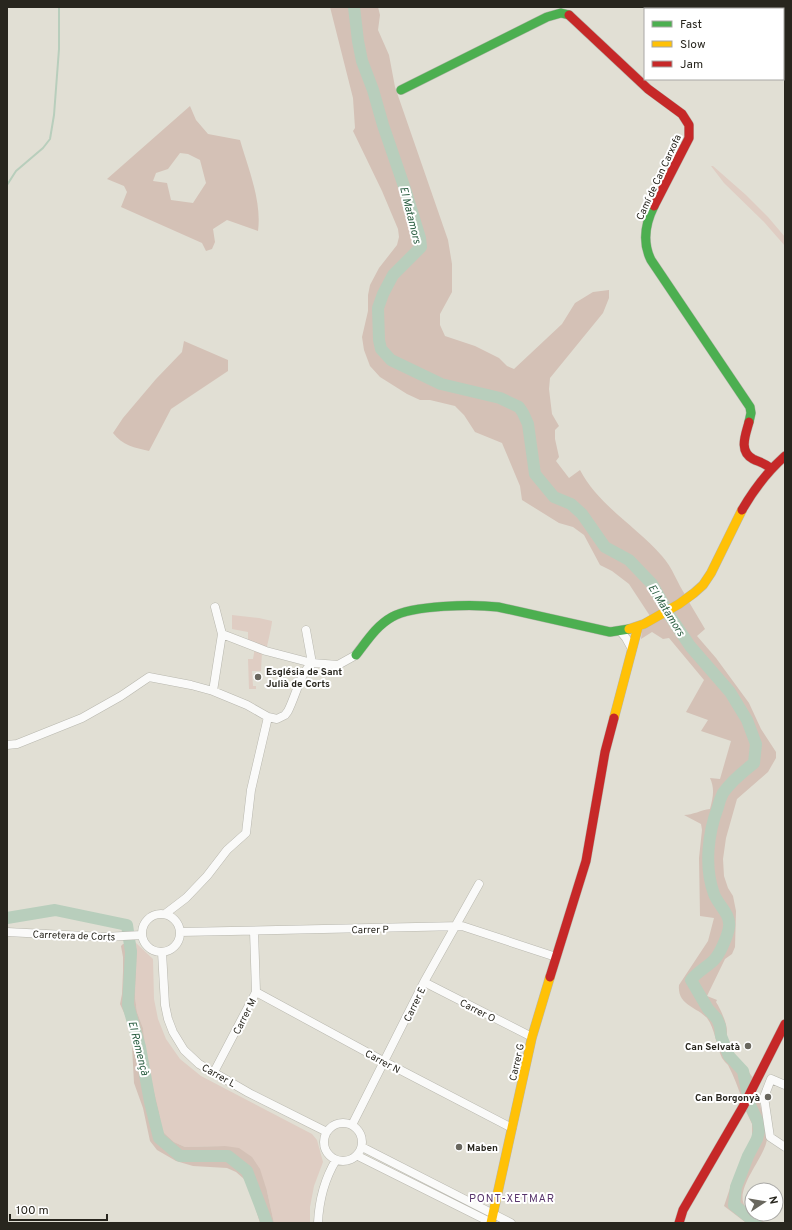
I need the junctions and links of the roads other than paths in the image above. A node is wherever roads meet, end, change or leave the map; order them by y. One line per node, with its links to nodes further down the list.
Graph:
1 (401, 90): 3 (street, Camí de Can Carxofa)
2 (785, 456): 3 (street)
3 (770, 468): 5 (street)
4 (215, 607): 8 (street)
5 (641, 626): 7 (street); 9 (street, Carrer G)
6 (306, 630): 11 (street)
7 (620, 632): 9 (street); 10 (street)
8 (222, 634): 11 (street); 12 (street)
9 (632, 649): 23 (street, Carrer G)
10 (356, 655): 11 (street)
11 (312, 663): 13 (street)
12 (213, 691): 13 (street); 14 (street)
13 (268, 717): 16 (street)
14 (7, 745)
15 (479, 884): 17 (street, Carrer E)
16 (165, 914): 20 (street); 21 (street)
17 (456, 927): 18 (street, Carrer P); 23 (street, Carrer P); 24 (street, Carrer E)
18 (254, 931): 20 (street, Carrer P); 25 (street, Carrer M)
19 (7, 932): 21 (street, Carretera de Corts)
20 (180, 932): 22 (street)
21 (142, 934): 22 (street)
22 (162, 952): 29 (street, Carrer L)
23 (556, 957): 27 (street, Carrer G)
24 (424, 982): 27 (street, Carrer O); 28 (street, Carrer E)
25 (256, 992): 28 (street, Carrer N); 29 (street, Carrer M)
26 (785, 1024): 30 (street)
27 (532, 1037): 35 (street, Carrer G)
28 (385, 1062): 34 (street, Carrer E); 35 (street, Carrer N)
29 (214, 1072): 36 (street, Carrer L)
30 (760, 1073): 31 (street); 33 (street)
31 (771, 1079): 32 (street); 38 (street)
32 (785, 1085)
33 (736, 1120): 44 (street); 45 (street)
34 (352, 1125): 36 (street); 37 (street)
35 (512, 1128): 41 (street, Carrer G)
36 (327, 1132): 40 (street)
37 (362, 1147): 39 (street); 41 (street)
38 (785, 1147)
39 (358, 1156): 40 (street); 41 (street)
40 (336, 1160): 42 (street)
41 (492, 1221): 43 (street)
42 (318, 1223)
43 (511, 1223)
44 (679, 1223)
45 (685, 1223)

